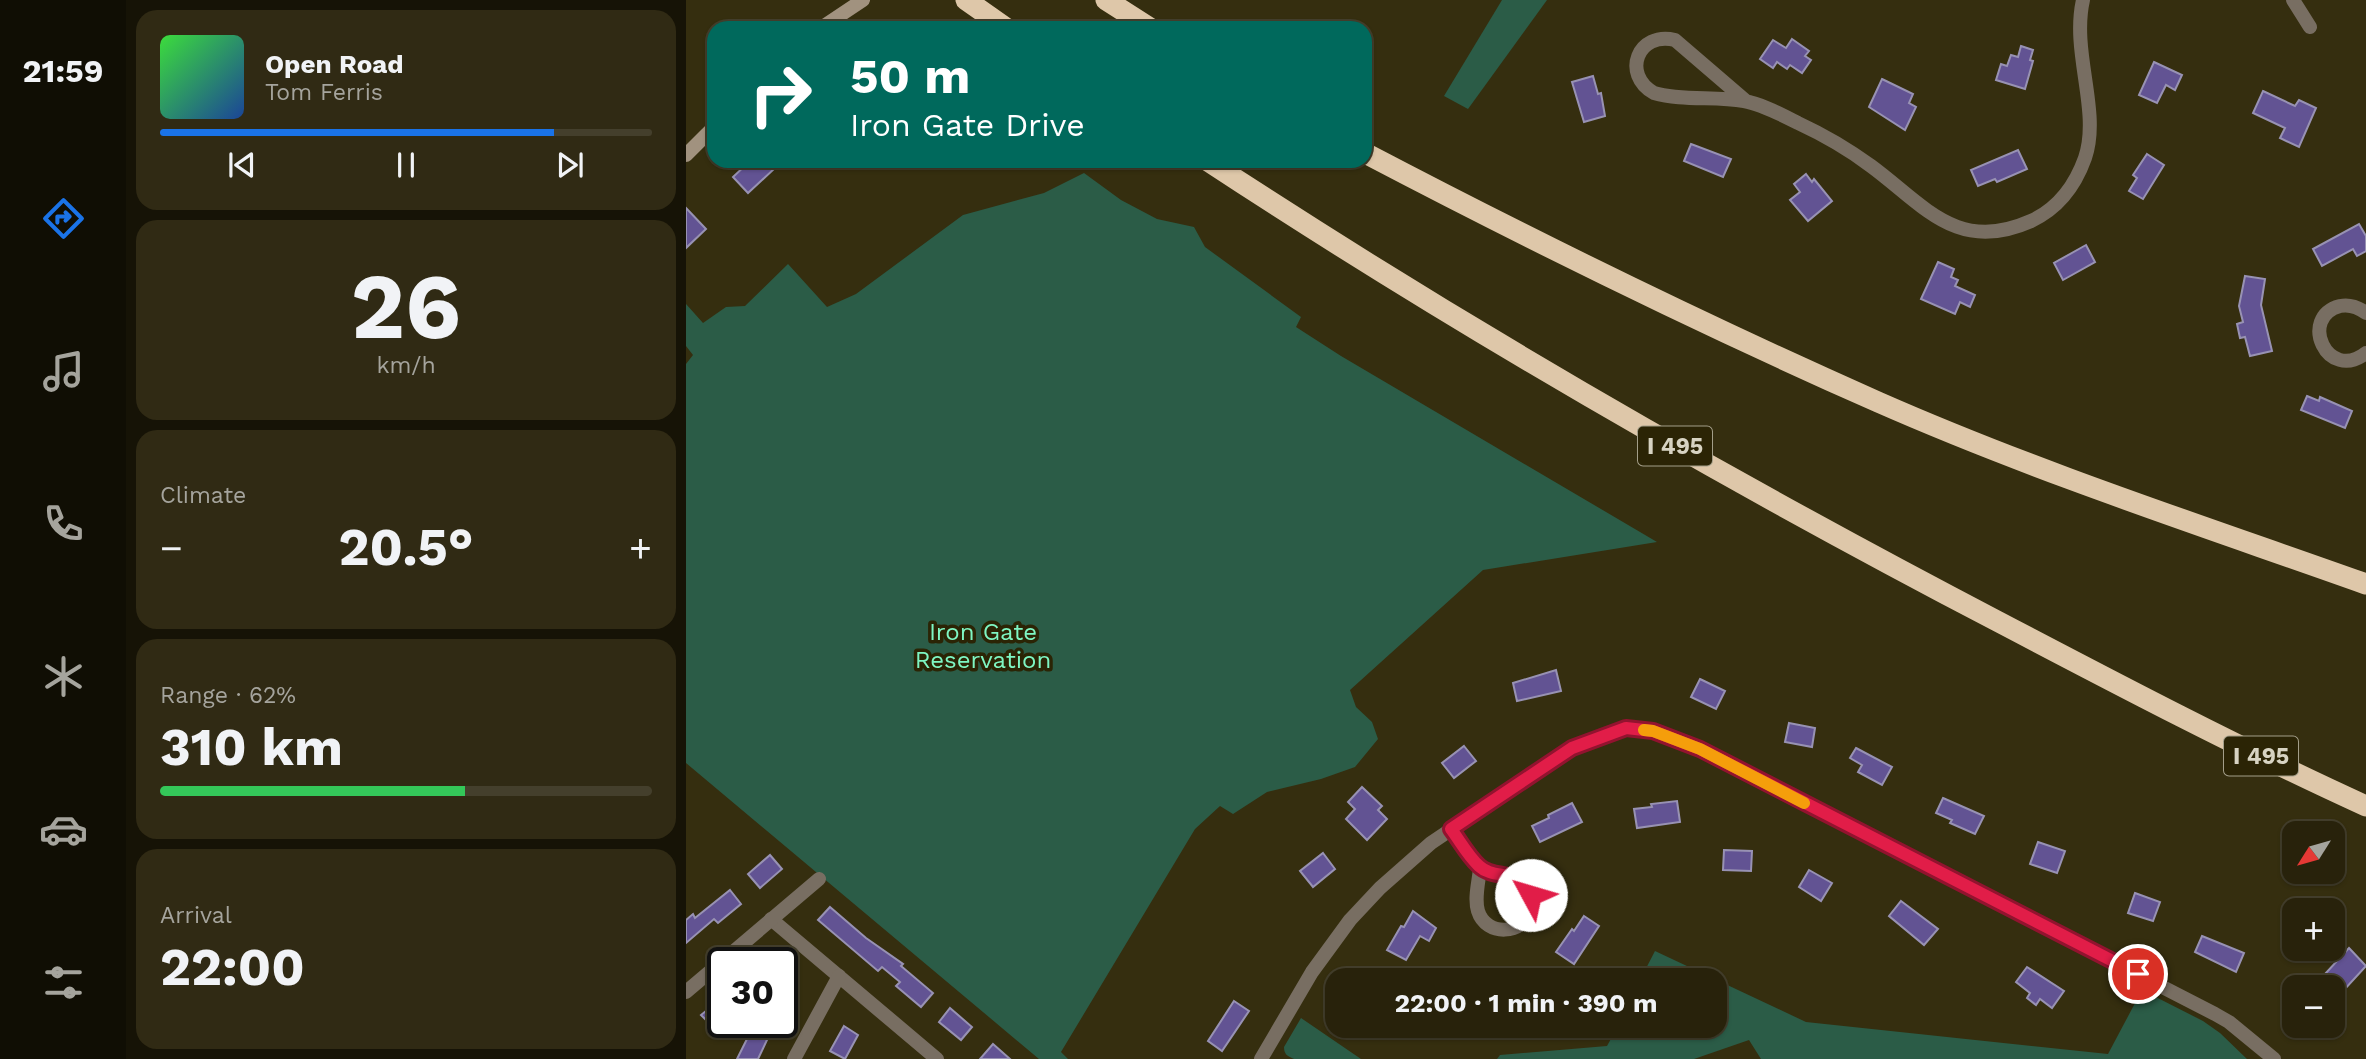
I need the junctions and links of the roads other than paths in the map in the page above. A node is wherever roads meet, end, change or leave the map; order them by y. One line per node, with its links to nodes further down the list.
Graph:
1 (863, 0): 6 (main road)
2 (965, 0): 7 (highway)
3 (1106, 0): 8 (highway)
4 (2084, 0): 10 (street)
5 (2293, 0): 9 (street)
6 (832, 21)
7 (996, 21)
8 (1139, 21)
9 (2310, 27)
10 (1746, 101): 10 (street)
11 (707, 134): 12 (main road)
12 (686, 155)
13 (1372, 157): 17 (highway)
14 (1219, 168): 18 (highway, I 495)
15 (2366, 313): 16 (street)
16 (2366, 353)
17 (2366, 584)
18 (2366, 806)
19 (1451, 829): 20 (street); 25 (street); 28 (street)
20 (1480, 868): 20 (street)
21 (819, 879): 22 (street)
22 (771, 919): 23 (street); 24 (street)
23 (839, 976): 26 (street); 27 (street)
24 (686, 992)
25 (1266, 1057)
26 (794, 1059)
27 (937, 1059)
28 (2274, 1059)

